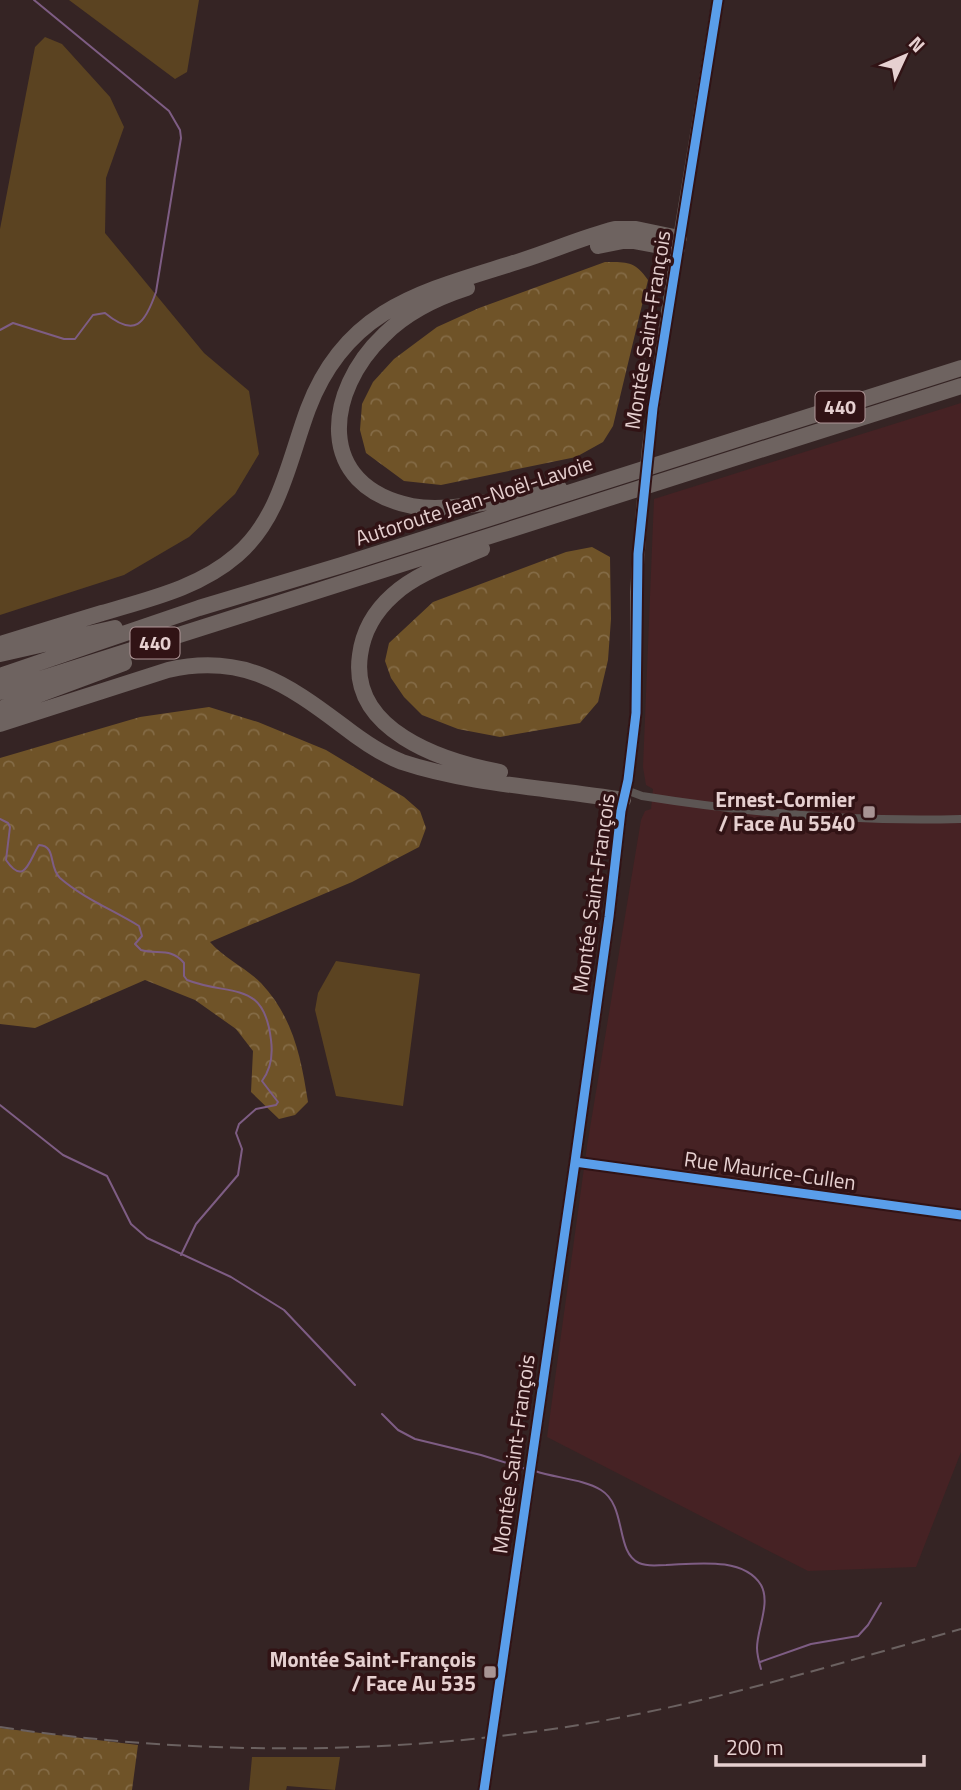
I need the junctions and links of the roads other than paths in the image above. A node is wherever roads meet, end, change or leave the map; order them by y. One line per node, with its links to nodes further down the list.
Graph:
1 (718, 0): 2 (street, Montée Saint-François)
2 (678, 243): 5 (highway); 9 (highway); 15 (street, Montée Saint-François, bridge)
3 (961, 368): 5 (highway, Autoroute Jean-Noël-Lavoie / 440)
4 (961, 386): 6 (highway, Autoroute Jean-Noël-Lavoie / 440)
5 (616, 478): 8 (highway, Autoroute Jean-Noël-Lavoie / 440)
6 (564, 512): 7 (highway, Autoroute Jean-Noël-Lavoie / 440); 15 (highway)
7 (297, 598): 12 (highway, Autoroute Jean-Noël-Lavoie / 440); 13 (highway)
8 (200, 608): 10 (highway); 11 (highway, Autoroute Jean-Noël-Lavoie / 440)
9 (0, 644)
10 (0, 654)
11 (0, 676)
12 (0, 692)
13 (0, 709)
14 (0, 724): 15 (highway)
15 (625, 795): 16 (street); 17 (street, Montée Saint-François)
16 (961, 819)
17 (575, 1162): 18 (street, Rue Maurice-Cullen); 19 (street, Montée Saint-François)
18 (961, 1215)
19 (484, 1790)

